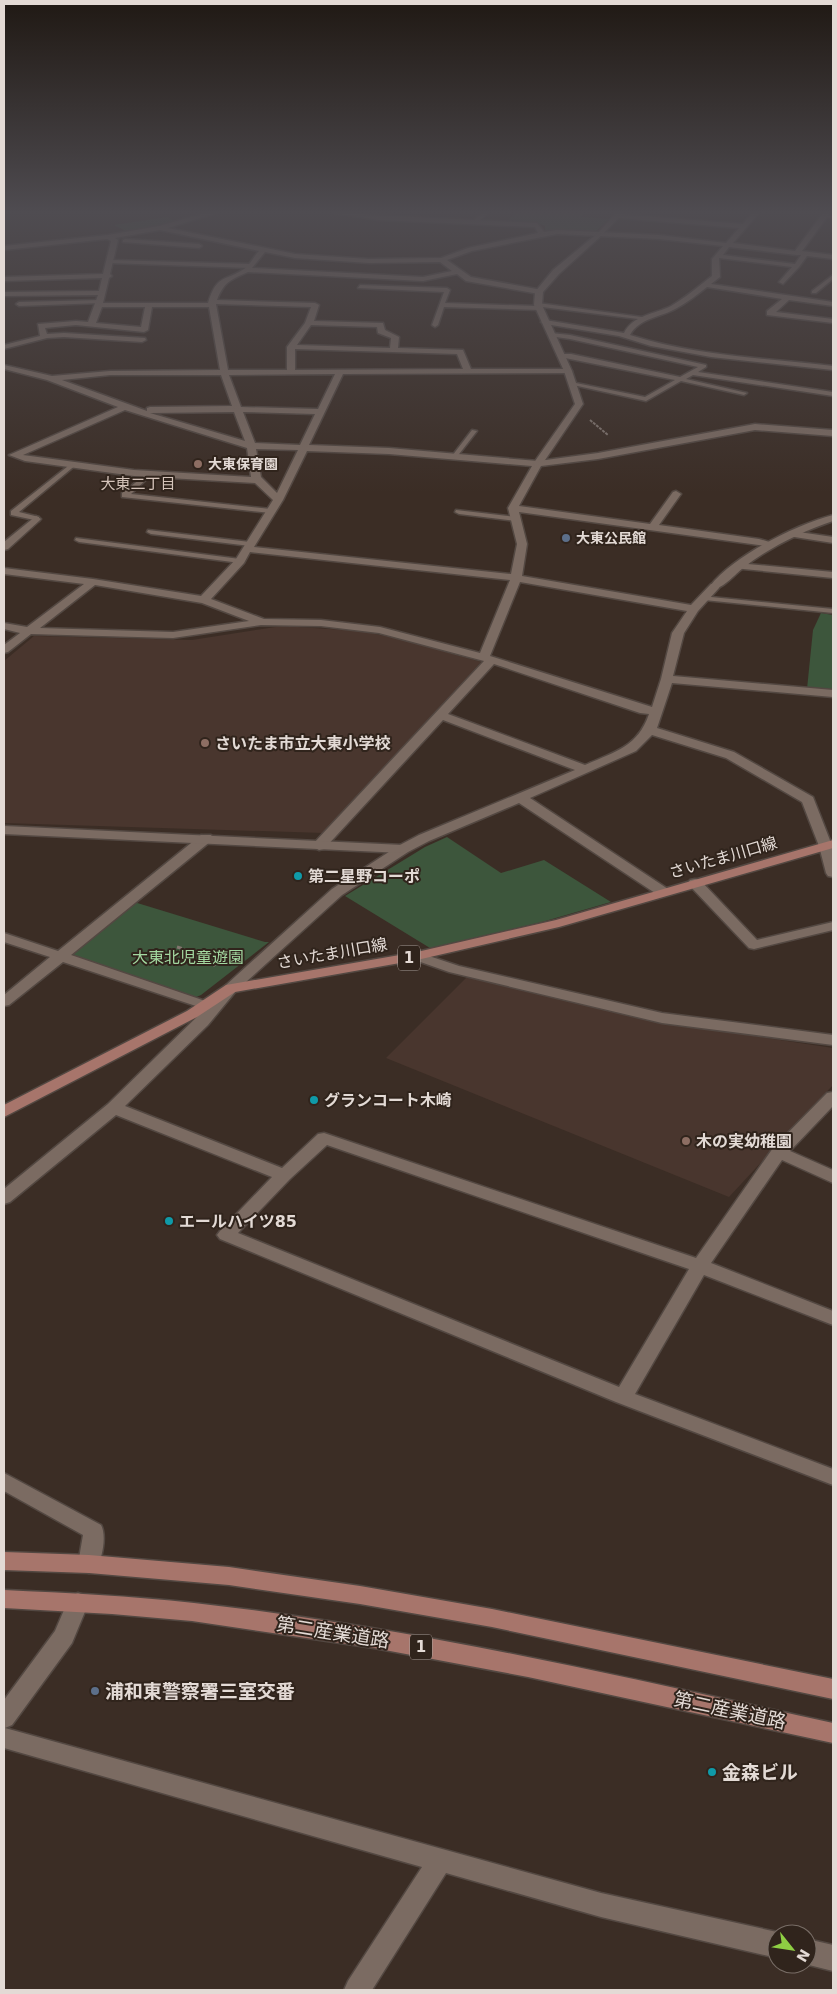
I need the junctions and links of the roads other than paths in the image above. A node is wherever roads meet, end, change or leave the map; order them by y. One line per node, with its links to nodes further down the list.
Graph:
1 (99, 306): 14 (street)
2 (149, 306): 14 (street)
3 (213, 306): 27 (street)
4 (315, 306): 13 (street)
5 (442, 306): 15 (lane)
6 (493, 306): 9 (lane)
7 (675, 306): 10 (street)
8 (778, 306): 12 (street)
9 (539, 307): 10 (lane); 11 (street)
10 (646, 318): 18 (street)
11 (545, 322): 16 (street); 18 (street)
12 (833, 322)
13 (309, 323): 21 (street); 22 (street)
14 (92, 325): 17 (street)
15 (435, 325)
16 (551, 335): 23 (street); 31 (lane)
17 (44, 336): 19 (street); 20 (street)
18 (626, 336): 25 (street)
19 (143, 340)
20 (4, 347)
21 (291, 347): 22 (street); 28 (street)
22 (394, 351): 29 (street)
23 (560, 355): 26 (street); 33 (lane)
24 (4, 367): 32 (street)
25 (833, 367)
26 (568, 371): 29 (street); 34 (street)
27 (224, 372): 28 (street); 32 (street); 38 (street)
28 (291, 372): 30 (street)
29 (468, 372): 30 (street)
30 (340, 373): 39 (street)
31 (691, 373): 33 (lane); 36 (lane)
32 (50, 378): 37 (street)
33 (680, 379): 34 (lane); 35 (lane)
34 (573, 383): 48 (street)
35 (744, 393)
36 (833, 394)
37 (129, 409): 38 (street); 42 (street); 44 (street)
38 (237, 409): 39 (street); 42 (street)
39 (321, 412): 43 (street)
40 (474, 431): 46 (lane)
41 (833, 433): 48 (street)
42 (251, 446): 43 (street); 50 (street)
43 (303, 448): 46 (street); 52 (street)
44 (14, 455): 45 (street); 47 (street)
45 (4, 457)
46 (454, 457): 48 (street)
47 (74, 464): 49 (street); 57 (lane)
48 (538, 464): 53 (street)
49 (148, 475): 50 (street); 54 (lane)
50 (258, 480): 52 (street)
51 (676, 494): 59 (street)
52 (278, 500): 54 (street)
53 (513, 508): 58 (street); 59 (street)
54 (271, 511): 65 (street)
55 (459, 512): 58 (lane)
56 (833, 518): 61 (street)
57 (36, 519): 66 (street)
58 (516, 519): 71 (street)
59 (652, 528): 64 (street)
60 (151, 532): 65 (lane)
61 (792, 534): 63 (street); 64 (street)
62 (80, 540): 67 (lane)
63 (833, 540)
64 (769, 545): 68 (street)
65 (249, 546): 67 (street); 71 (street)
66 (4, 547)
67 (240, 561): 74 (street)
68 (737, 566): 70 (street); 73 (street)
69 (4, 571): 72 (street)
70 (833, 575)
71 (516, 578): 75 (street); 81 (street)
72 (93, 582): 74 (street); 79 (street)
73 (704, 598): 75 (street); 76 (lane)
74 (204, 600): 77 (street)
75 (694, 610): 82 (street)
76 (833, 611)
77 (261, 622): 79 (street); 81 (street)
78 (4, 626): 79 (street)
79 (28, 631): 80 (street)
80 (4, 650)
81 (488, 659): 84 (street); 85 (street)
82 (667, 679): 83 (street); 84 (street)
83 (833, 693)
84 (657, 711): 86 (street)
85 (440, 715): 87 (street); 92 (street)
86 (650, 730): 87 (street); 91 (street)
87 (586, 770): 88 (street)
88 (519, 797): 93 (street); 96 (street)
89 (4, 830): 90 (street)
90 (206, 838): 92 (street); 99 (street)
91 (829, 845): 94 (street); 95 (main road, さいたま川口線 / 1)
92 (319, 846): 93 (street)
93 (403, 849): 101 (street)
94 (833, 873)
95 (695, 883): 96 (main road, さいたま川口線 / 1); 97 (street)
96 (663, 892): 100 (main road, さいたま川口線 / 1)
97 (833, 926)
98 (4, 937): 99 (street)
99 (60, 956): 102 (street); 103 (street)
100 (417, 956): 101 (main road, さいたま川口線 / 1); 104 (street)
101 (231, 988): 103 (main road, さいたま川口線 / 1); 106 (street)
102 (4, 1002)
103 (205, 1005): 107 (main road, さいたま川口線 / 1)
104 (833, 1040)
105 (833, 1097): 108 (street)
106 (114, 1108): 109 (street); 111 (street)
107 (4, 1112)
108 (779, 1152): 110 (street); 112 (street)
109 (284, 1175): 112 (street); 114 (street)
110 (833, 1176)
111 (4, 1198)
112 (700, 1266): 113 (street); 114 (street)
113 (833, 1318)
114 (622, 1397): 115 (street)
115 (833, 1477)
116 (4, 1481): 118 (street)
117 (4, 1561): 118 (main road)
118 (88, 1564): 121 (main road)
119 (4, 1599): 120 (main road, 第二産業道路 / 1)
120 (78, 1602): 122 (street); 123 (main road, 第二産業道路 / 1)
121 (833, 1689)
122 (4, 1718)
123 (833, 1733)
124 (4, 1738): 125 (street)
125 (440, 1861): 126 (street); 129 (street)
126 (767, 1943)
127 (817, 1954): 128 (street)
128 (833, 1958)
129 (358, 1990)

